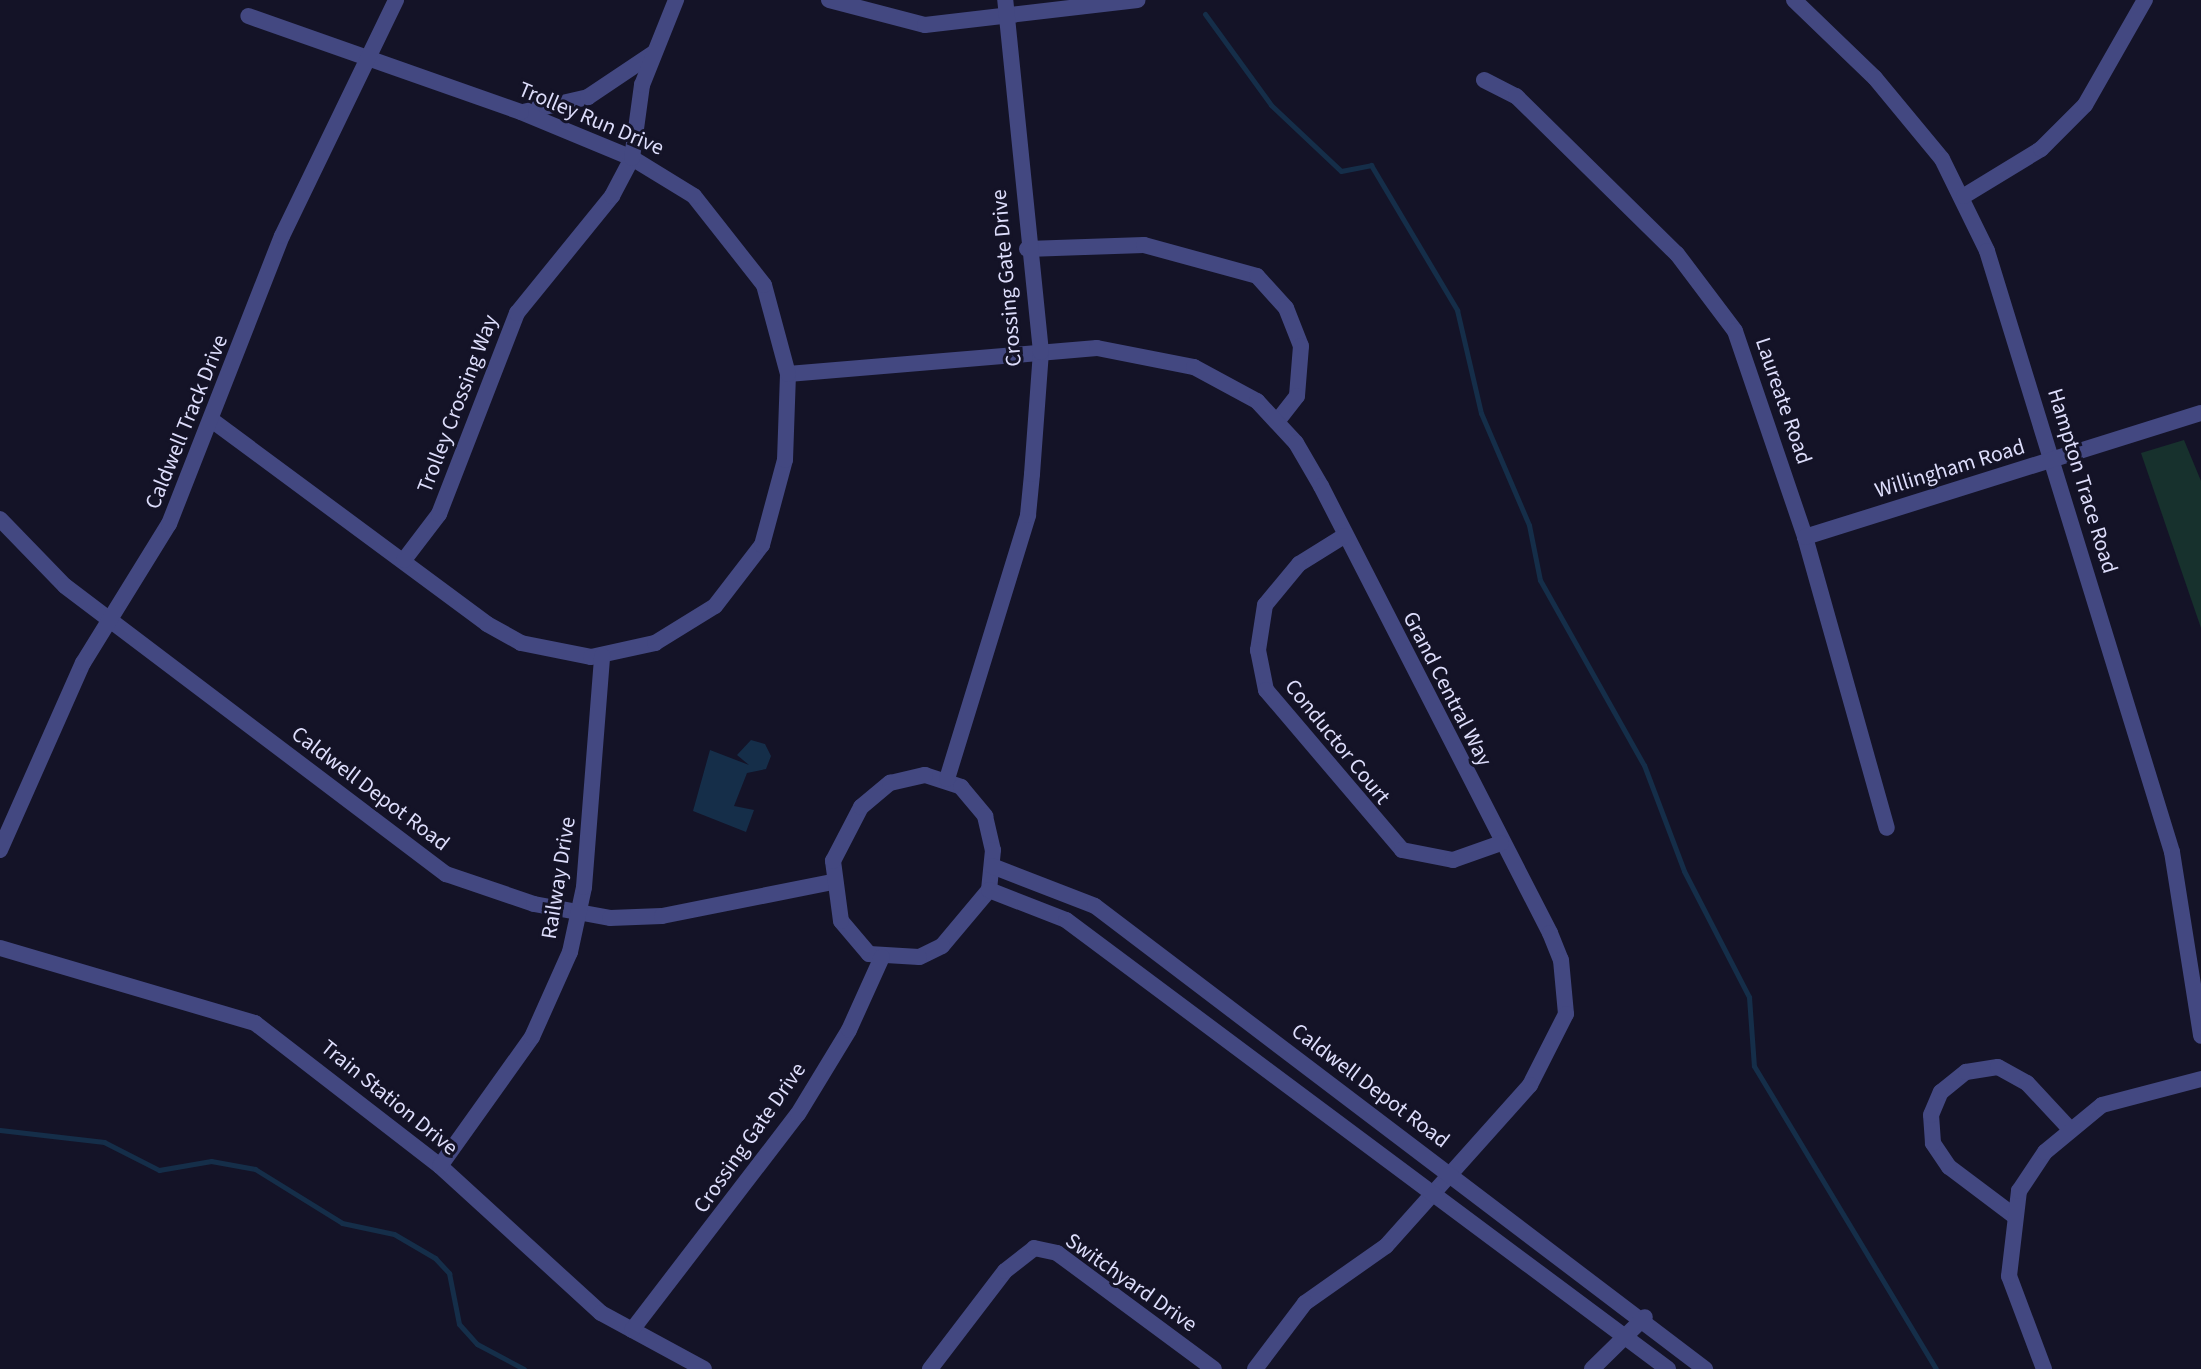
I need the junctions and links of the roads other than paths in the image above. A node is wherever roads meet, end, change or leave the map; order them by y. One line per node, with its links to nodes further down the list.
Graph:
1 (396, 0): 11 (street, Caldwell Track Drive)
2 (676, 0): 10 (street, Trolley Crossing Way)
3 (829, 0): 9 (street)
4 (1005, 0): 9 (street, Crossing Gate Drive)
5 (1138, 0): 9 (street)
6 (1794, 0): 15 (street, Hampton Trace Road)
7 (2145, 0): 15 (street)
8 (248, 16): 11 (street, Trolley Run Drive)
9 (1006, 19): 16 (street, Crossing Gate Drive)
10 (653, 53): 13 (street); 14 (street, Trolley Crossing Way)
11 (368, 61): 13 (street, Trolley Run Drive); 20 (street, Caldwell Track Drive)
12 (1484, 80): 25 (street, Laureate Road)
13 (521, 112): 14 (street, Trolley Run Drive)
14 (632, 158): 18 (street, Trolley Run Drive); 26 (street, Trolley Crossing Way)
15 (1964, 196): 22 (street, Hampton Trace Road)
16 (1027, 249): 17 (street, Crossing Gate Drive); 21 (street)
17 (1041, 352): 18 (street, Grand Central Way); 21 (street, Grand Central Way); 29 (street, Crossing Gate Drive)
18 (788, 374): 28 (street, Trolley Run Drive)
19 (2201, 413): 22 (street, Willingham Road)
20 (213, 421): 26 (street, Trolley Run Drive); 27 (street, Caldwell Track Drive)
21 (1277, 422): 24 (street, Grand Central Way)
22 (2053, 459): 25 (street, Willingham Road); 39 (street, Hampton Trace Road)
23 (0, 519): 27 (street, Caldwell Depot Road)
24 (1344, 536): 31 (street, Grand Central Way); 31 (street, Conductor Court)
25 (1805, 537): 30 (street, Laureate Road)
26 (404, 560): 28 (street, Trolley Run Drive)
27 (108, 619): 32 (street, Caldwell Track Drive); 36 (street, Caldwell Depot Road)
28 (602, 656): 36 (street, Railway Drive)
29 (947, 779): 33 (street); 34 (street)
30 (1887, 828)
31 (1501, 843): 43 (street, Grand Central Way)
32 (0, 850)
33 (992, 866): 35 (street); 43 (street, Caldwell Depot Road)
34 (832, 882): 36 (street, Caldwell Depot Road); 38 (street)
35 (989, 890): 38 (street); 44 (street)
36 (580, 912): 42 (street, Railway Drive)
37 (0, 948): 42 (street, Train Station Drive)
38 (882, 957): 47 (street, Crossing Gate Drive)
39 (2201, 1036)
40 (2201, 1079): 41 (street)
41 (2069, 1128): 45 (street); 45 (street)
42 (440, 1166): 47 (street, Train Station Drive)
43 (1449, 1173): 44 (street, Grand Central Way); 46 (street, Caldwell Depot Road)
44 (1432, 1193): 48 (street); 52 (street, Grand Central Way)
45 (2013, 1215): 56 (street)
46 (1645, 1317): 48 (street); 55 (street, Caldwell Depot Road)
47 (632, 1330): 49 (street, Train Station Drive)
48 (1623, 1338): 53 (street); 54 (street)
49 (704, 1369)
50 (930, 1369): 51 (street, Switchyard Drive)
51 (1214, 1369)
52 (1255, 1369)
53 (1592, 1369)
54 (1668, 1369)
55 (1705, 1369)
56 (2044, 1369)

